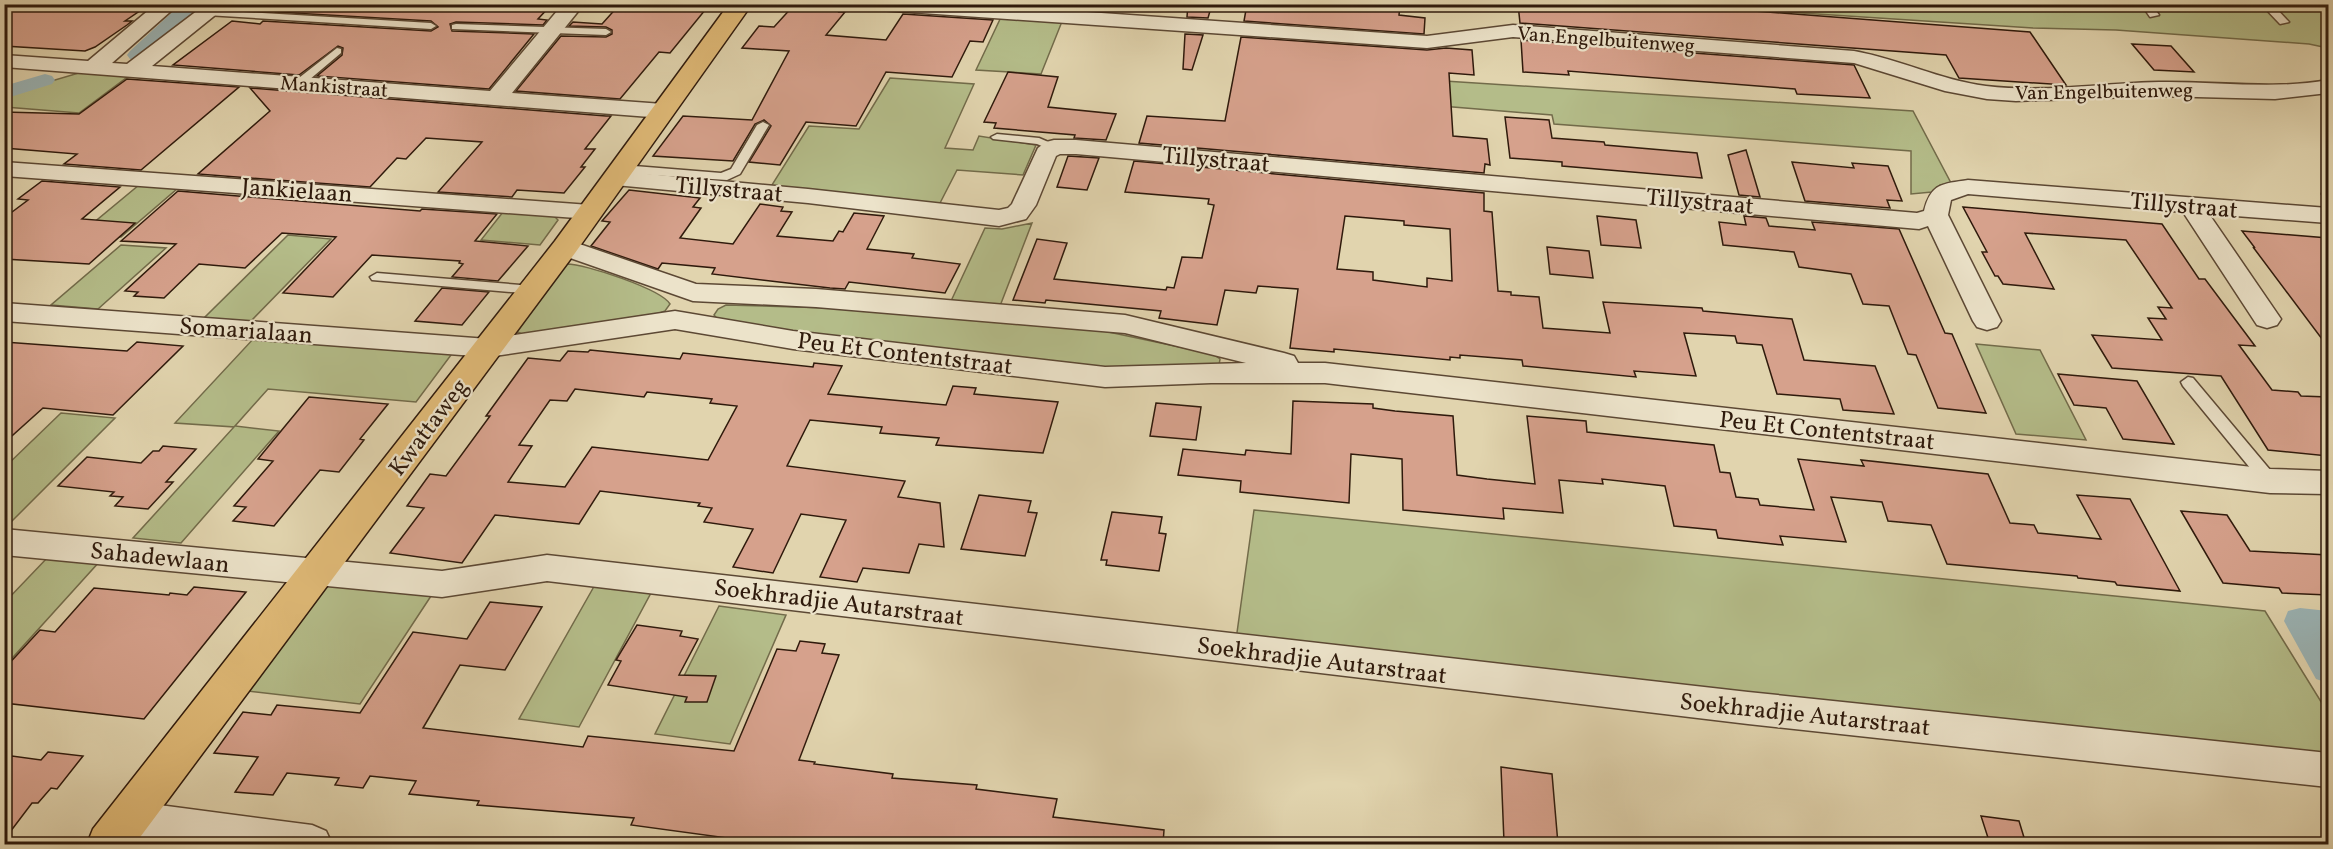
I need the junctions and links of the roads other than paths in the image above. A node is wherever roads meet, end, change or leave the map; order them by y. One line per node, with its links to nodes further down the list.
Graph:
1 (169, 4): 16 (street)
2 (574, 4): 12 (street)
3 (741, 4): 21 (main road, Kwattaweg)
4 (879, 4): 19 (street, Van Engelbuitenweg)
5 (2146, 4): 8 (lane)
6 (2266, 4): 9 (lane)
7 (214, 9): 10 (lane); 17 (street)
8 (2154, 15)
9 (2284, 22)
10 (431, 26)
11 (456, 27): 12 (lane)
12 (551, 32): 13 (lane); 20 (street)
13 (606, 32)
14 (337, 51): 18 (lane)
15 (4, 61): 16 (street, Mankistraat)
16 (93, 68): 17 (street, Mankistraat)
17 (133, 70): 18 (street, Mankistraat)
18 (299, 83): 20 (street, Mankistraat)
19 (2328, 87)
20 (495, 99): 21 (street, Mankistraat)
21 (663, 111): 26 (main road, Kwattaweg)
22 (763, 125): 26 (lane)
23 (997, 137): 24 (lane, Tillystraat)
24 (1053, 147): 26 (street, Tillystraat); 31 (street, Tillystraat)
25 (4, 169): 30 (street, Jankielaan)
26 (618, 173): 30 (main road, Kwattaweg)
27 (2328, 190): 28 (lane)
28 (2328, 194)
29 (2191, 205): 31 (street, Tillystraat); 32 (street, Tillystraat); 38 (street)
30 (590, 212): 33 (main road, Kwattaweg)
31 (1935, 215): 40 (street)
32 (2328, 216)
33 (565, 247): 35 (main road, Kwattaweg); 36 (street, Peu Et Contentstraat)
34 (376, 277): 35 (lane)
35 (533, 290): 41 (main road, Kwattaweg)
36 (693, 292): 39 (street); 42 (street, Peu Et Contentstraat)
37 (4, 312): 41 (street, Somarialaan)
38 (2267, 319)
39 (675, 320): 41 (street, Peu Et Contentstraat); 42 (street, Peu Et Contentstraat)
40 (1987, 321)
41 (488, 348): 47 (main road, Kwattaweg)
42 (1325, 373): 44 (street, Peu Et Contentstraat)
43 (2188, 382): 44 (lane)
44 (2270, 481): 45 (street, Peu Et Contentstraat)
45 (2328, 483)
46 (4, 542): 47 (street, Sahadewlaan)
47 (316, 573): 48 (street, Soekhradjie Autarstraat); 49 (main road, Kwattaweg)
48 (2328, 770)
49 (119, 832): 50 (street)
50 (312, 844)

